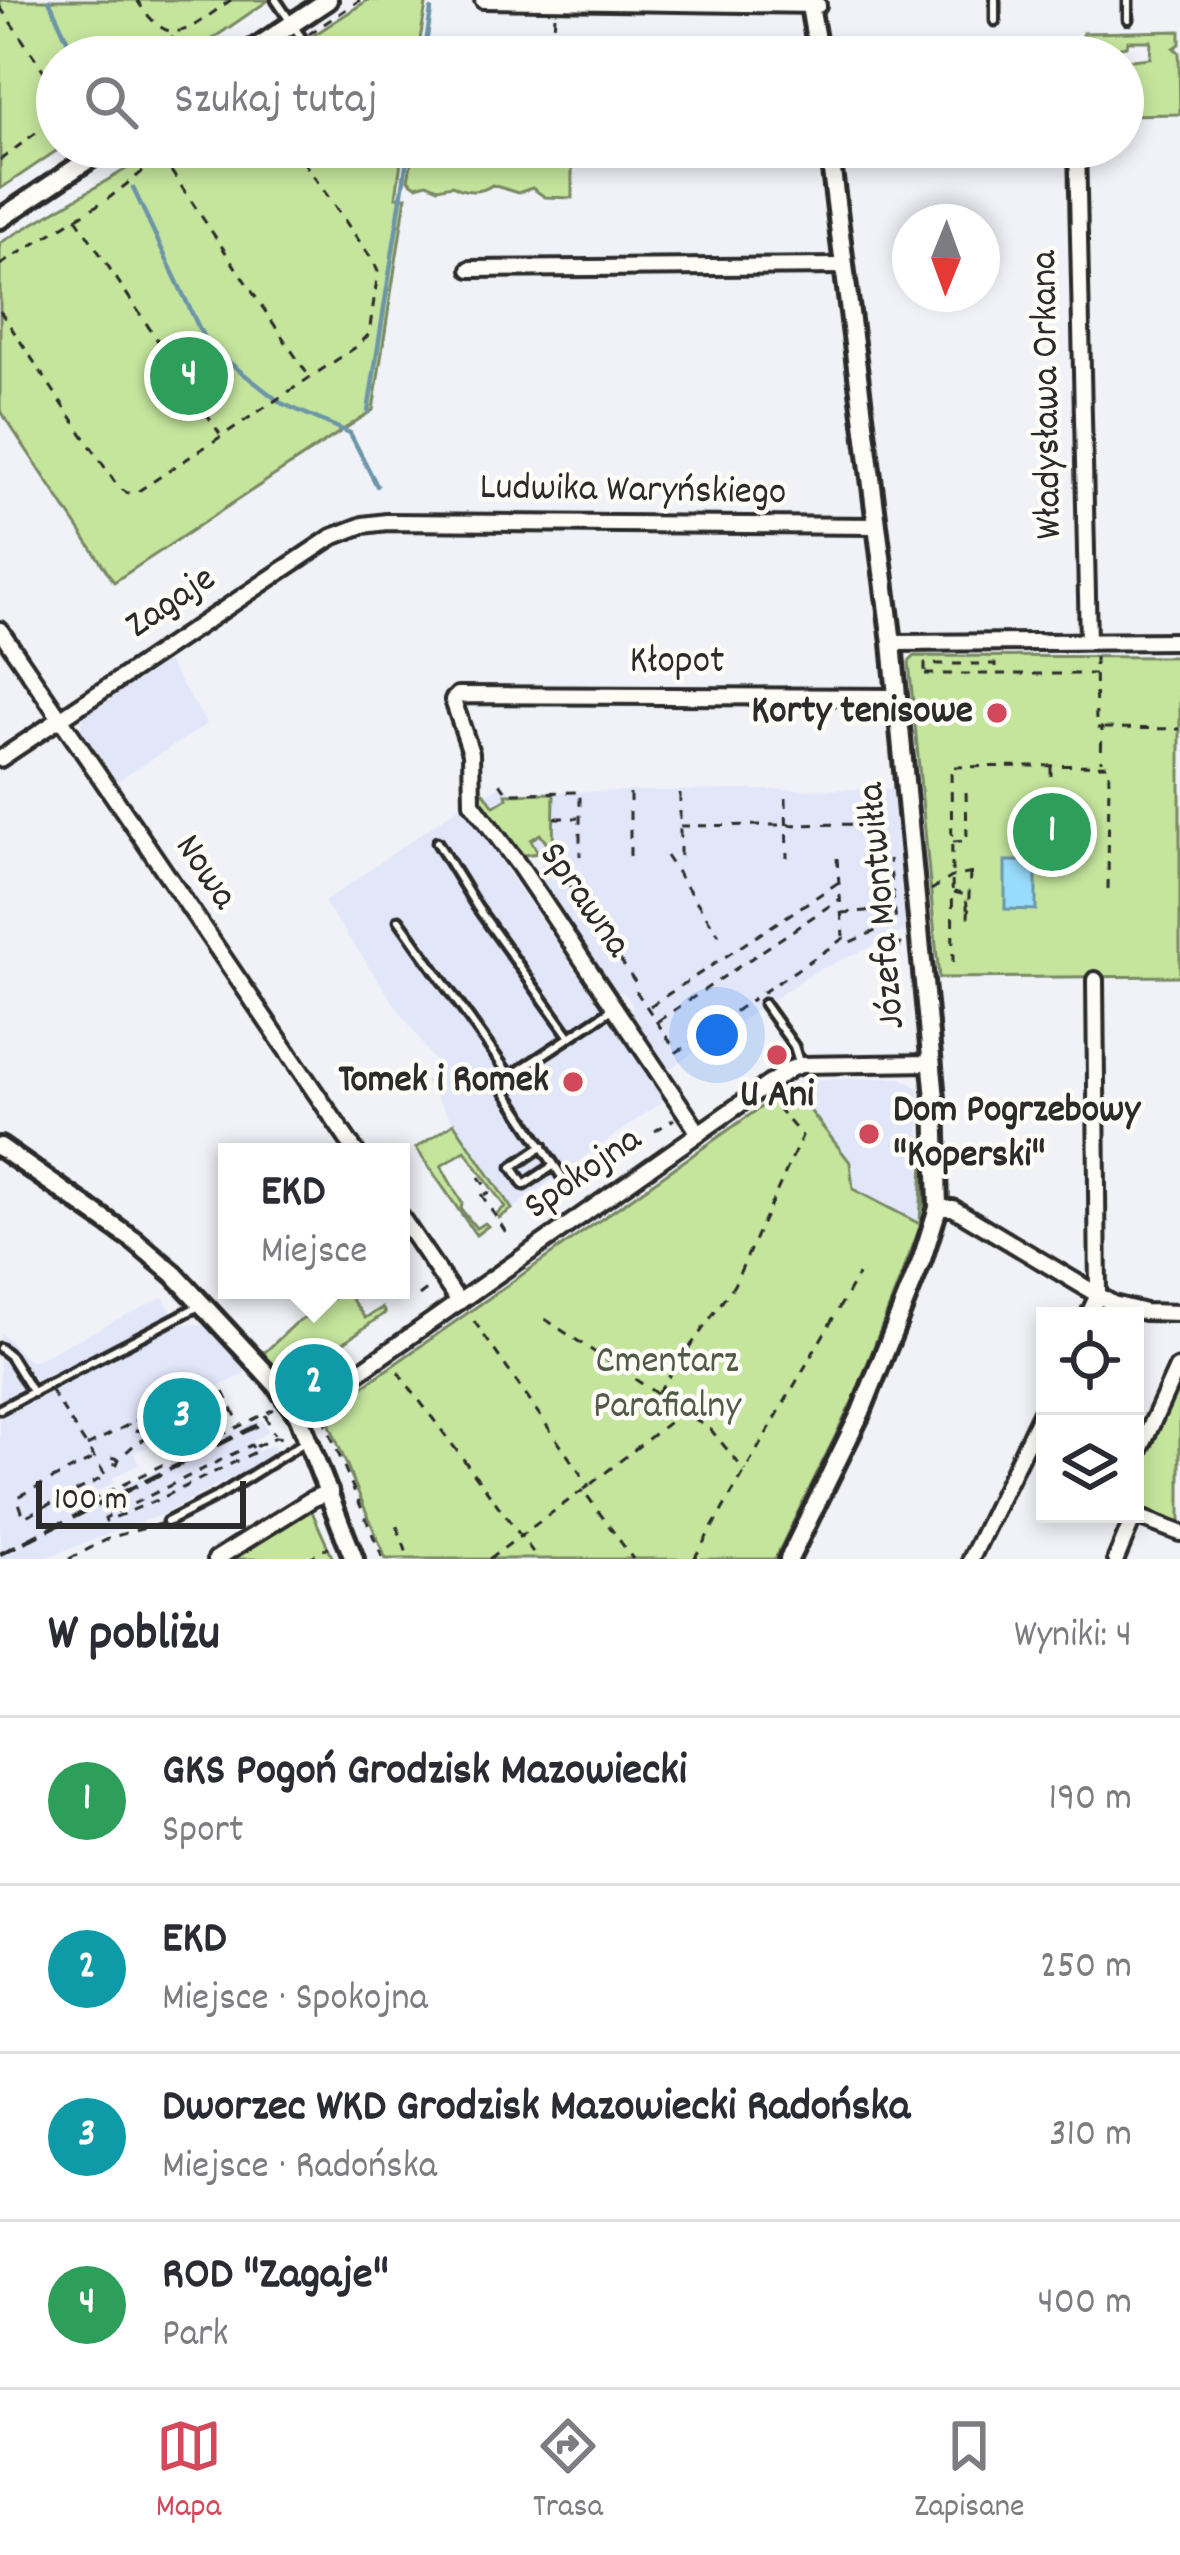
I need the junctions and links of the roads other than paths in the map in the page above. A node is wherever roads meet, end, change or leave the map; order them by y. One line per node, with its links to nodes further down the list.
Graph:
1 (276, 0): 9 (lane)
2 (328, 0): 9 (street)
3 (483, 0): 6 (street)
4 (995, 0): 8 (lane)
5 (1128, 0): 7 (lane)
6 (814, 3): 11 (street)
7 (1129, 19)
8 (995, 21)
9 (299, 34): 10 (street)
10 (294, 36)
11 (816, 36)
12 (76, 168): 15 (street)
13 (832, 168): 16 (street, Józefa Montwiłła)
14 (1078, 168): 23 (street, Władysława Orkana)
15 (0, 219)
16 (844, 266): 17 (street); 19 (street, Józefa Montwiłła)
17 (470, 269)
18 (387, 522): 19 (street, Ludwika Waryńskiego); 26 (street, Zagaje)
19 (877, 526): 22 (street, Józefa Montwiłła)
20 (0, 630): 26 (street, Nowa)
21 (1180, 640): 23 (street)
22 (892, 643): 23 (street); 25 (street, Józefa Montwiłła)
23 (1092, 647)
24 (458, 695): 25 (street, Kłopot); 32 (street, Sprawna)
25 (897, 697): 34 (street, Józefa Montwiłła)
26 (58, 719): 27 (street, Zagaje); 38 (street, Nowa)
27 (0, 759)
28 (437, 842): 33 (lane)
29 (398, 920): 36 (lane)
30 (1095, 980): 45 (street)
31 (764, 1004): 35 (lane)
32 (616, 1006): 33 (lane); 37 (street, Sprawna)
33 (570, 1037): 36 (lane)
34 (932, 1063): 35 (street); 43 (street, Józefa Montwiłła)
35 (800, 1066): 37 (street, Spokojna)
36 (510, 1076): 39 (lane)
37 (699, 1133): 46 (street, Spokojna)
38 (350, 1143)
39 (543, 1146): 41 (lane); 41 (lane)
40 (0, 1147): 47 (street)
41 (553, 1166): 42 (lane)
42 (570, 1190)
43 (938, 1208): 45 (street); 65 (street, Józefa Montwiłła)
44 (410, 1230): 46 (street)
45 (1098, 1295): 48 (street); 49 (street)
46 (459, 1302): 55 (street, Spokojna)
47 (202, 1304): 52 (lane); 55 (street)
48 (1092, 1307)
49 (1180, 1313)
50 (0, 1348): 52 (lane)
51 (1178, 1364): 57 (street)
52 (33, 1393): 53 (lane)
53 (0, 1409)
54 (1040, 1415): 66 (street)
55 (291, 1417): 56 (street)
56 (302, 1438): 58 (street); 60 (lane)
57 (1144, 1441)
58 (330, 1491): 63 (street); 64 (street)
59 (1144, 1520): 62 (street)
60 (167, 1522)
61 (1129, 1523): 67 (street)
62 (1180, 1534)
63 (216, 1559)
64 (354, 1559)
65 (789, 1559)
66 (971, 1559)
67 (1116, 1559)

